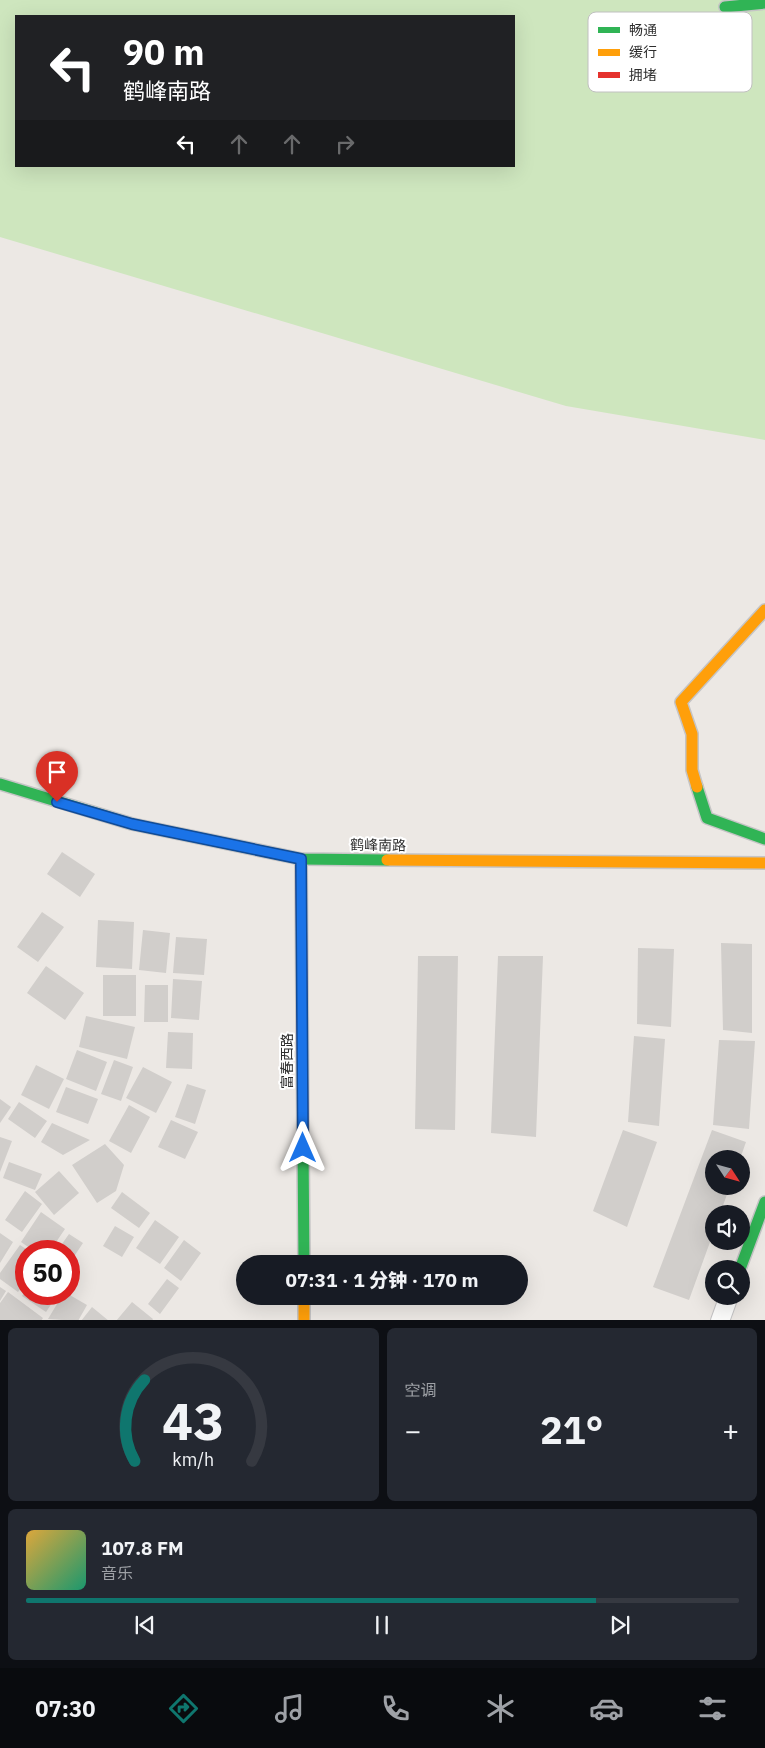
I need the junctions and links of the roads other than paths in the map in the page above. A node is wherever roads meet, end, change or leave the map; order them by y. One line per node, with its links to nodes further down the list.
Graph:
1 (765, 3): 2 (street)
2 (725, 7)
3 (765, 610): 5 (street)
4 (0, 784): 6 (street, 鹤峰南路)
5 (765, 839)
6 (301, 859): 7 (street, 鹤峰南路); 9 (street, 富春西路)
7 (765, 863)
8 (765, 1202): 10 (street)
9 (304, 1255)
10 (743, 1260)
11 (304, 1305): 13 (street)
12 (726, 1305): 14 (street)
13 (304, 1320)
14 (720, 1320)

